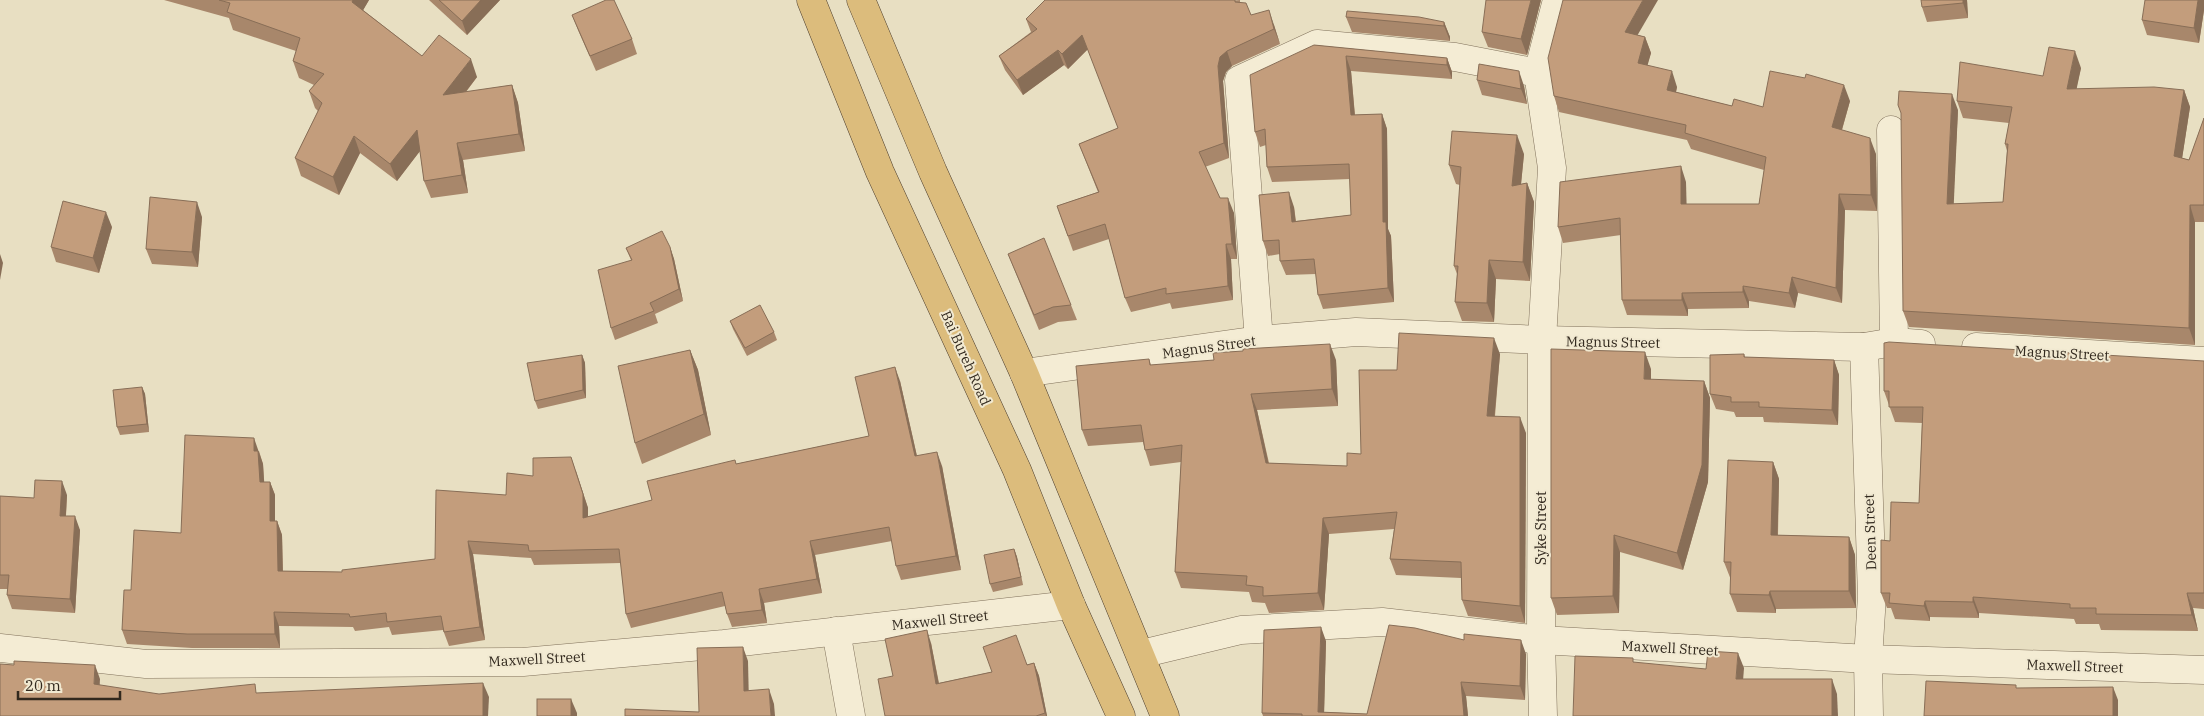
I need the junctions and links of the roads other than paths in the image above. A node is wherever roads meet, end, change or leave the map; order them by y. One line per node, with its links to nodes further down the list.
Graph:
1 (810, 0): 12 (highway, Bai Bureh Road)
2 (861, 0): 11 (highway)
3 (1557, 0): 4 (street)
4 (1538, 73): 6 (street); 7 (street, Syke Street)
5 (1891, 130): 8 (street)
6 (1259, 340): 7 (street, Magnus Street); 11 (street, Magnus Street)
7 (1542, 340): 9 (street, Magnus Street); 14 (street, Syke Street)
8 (1894, 342): 9 (street, Magnus Street); 10 (street, Magnus Street)
9 (1864, 347): 17 (street, Deen Street)
10 (2204, 361)
11 (1024, 373): 16 (highway)
12 (1072, 605): 13 (street, Maxwell Street); 20 (highway, Bai Bureh Road)
13 (836, 631): 15 (street, Maxwell Street); 19 (street)
14 (1540, 640): 16 (street, Maxwell Street); 17 (street, Maxwell Street); 22 (street, Syke Street)
15 (0, 648)
16 (1141, 654): 21 (highway)
17 (1868, 659): 18 (street, Maxwell Street); 23 (street, Deen Street)
18 (2204, 670)
19 (851, 716)
20 (1121, 716)
21 (1165, 716)
22 (1543, 716)
23 (1869, 716)

